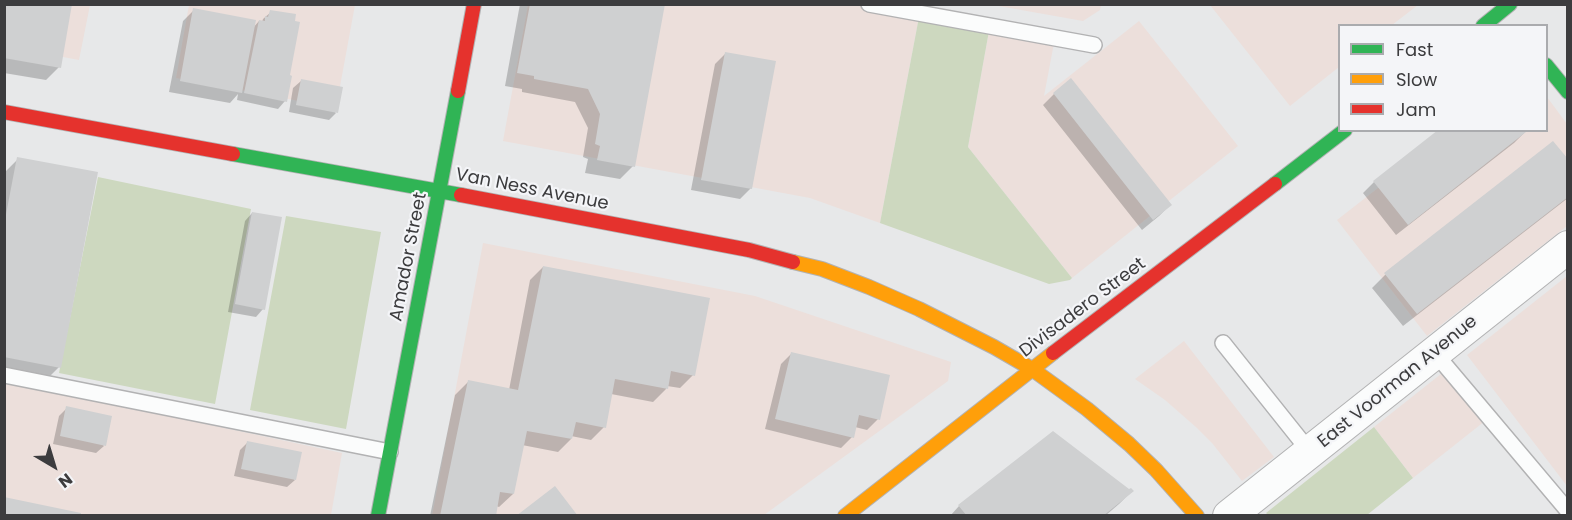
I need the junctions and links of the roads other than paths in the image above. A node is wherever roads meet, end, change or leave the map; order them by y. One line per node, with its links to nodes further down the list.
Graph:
1 (474, 4): 10 (main road, Amador Street)
2 (870, 4): 5 (lane)
3 (1505, 9): 4 (main road)
4 (1486, 24)
5 (1094, 45)
6 (1548, 67): 7 (main road)
7 (1568, 92)
8 (4, 112): 10 (main road, Van Ness Avenue)
9 (1342, 132): 14 (main road, Divisadero Street)
10 (440, 191): 14 (main road, Van Ness Avenue); 16 (main road, Amador Street)
11 (1568, 247): 13 (street, East Voorman Avenue)
12 (1223, 343): 17 (lane)
13 (1434, 352): 17 (street, East Voorman Avenue); 18 (lane)
14 (1032, 369): 20 (main road, Divisadero Street); 21 (main road, Van Ness Avenue)
15 (4, 375): 16 (lane)
16 (390, 452): 19 (main road, Amador Street)
17 (1310, 452): 22 (street, East Voorman Avenue)
18 (1568, 512)
19 (378, 516)
20 (845, 516)
21 (1197, 516)
22 (1229, 516)

